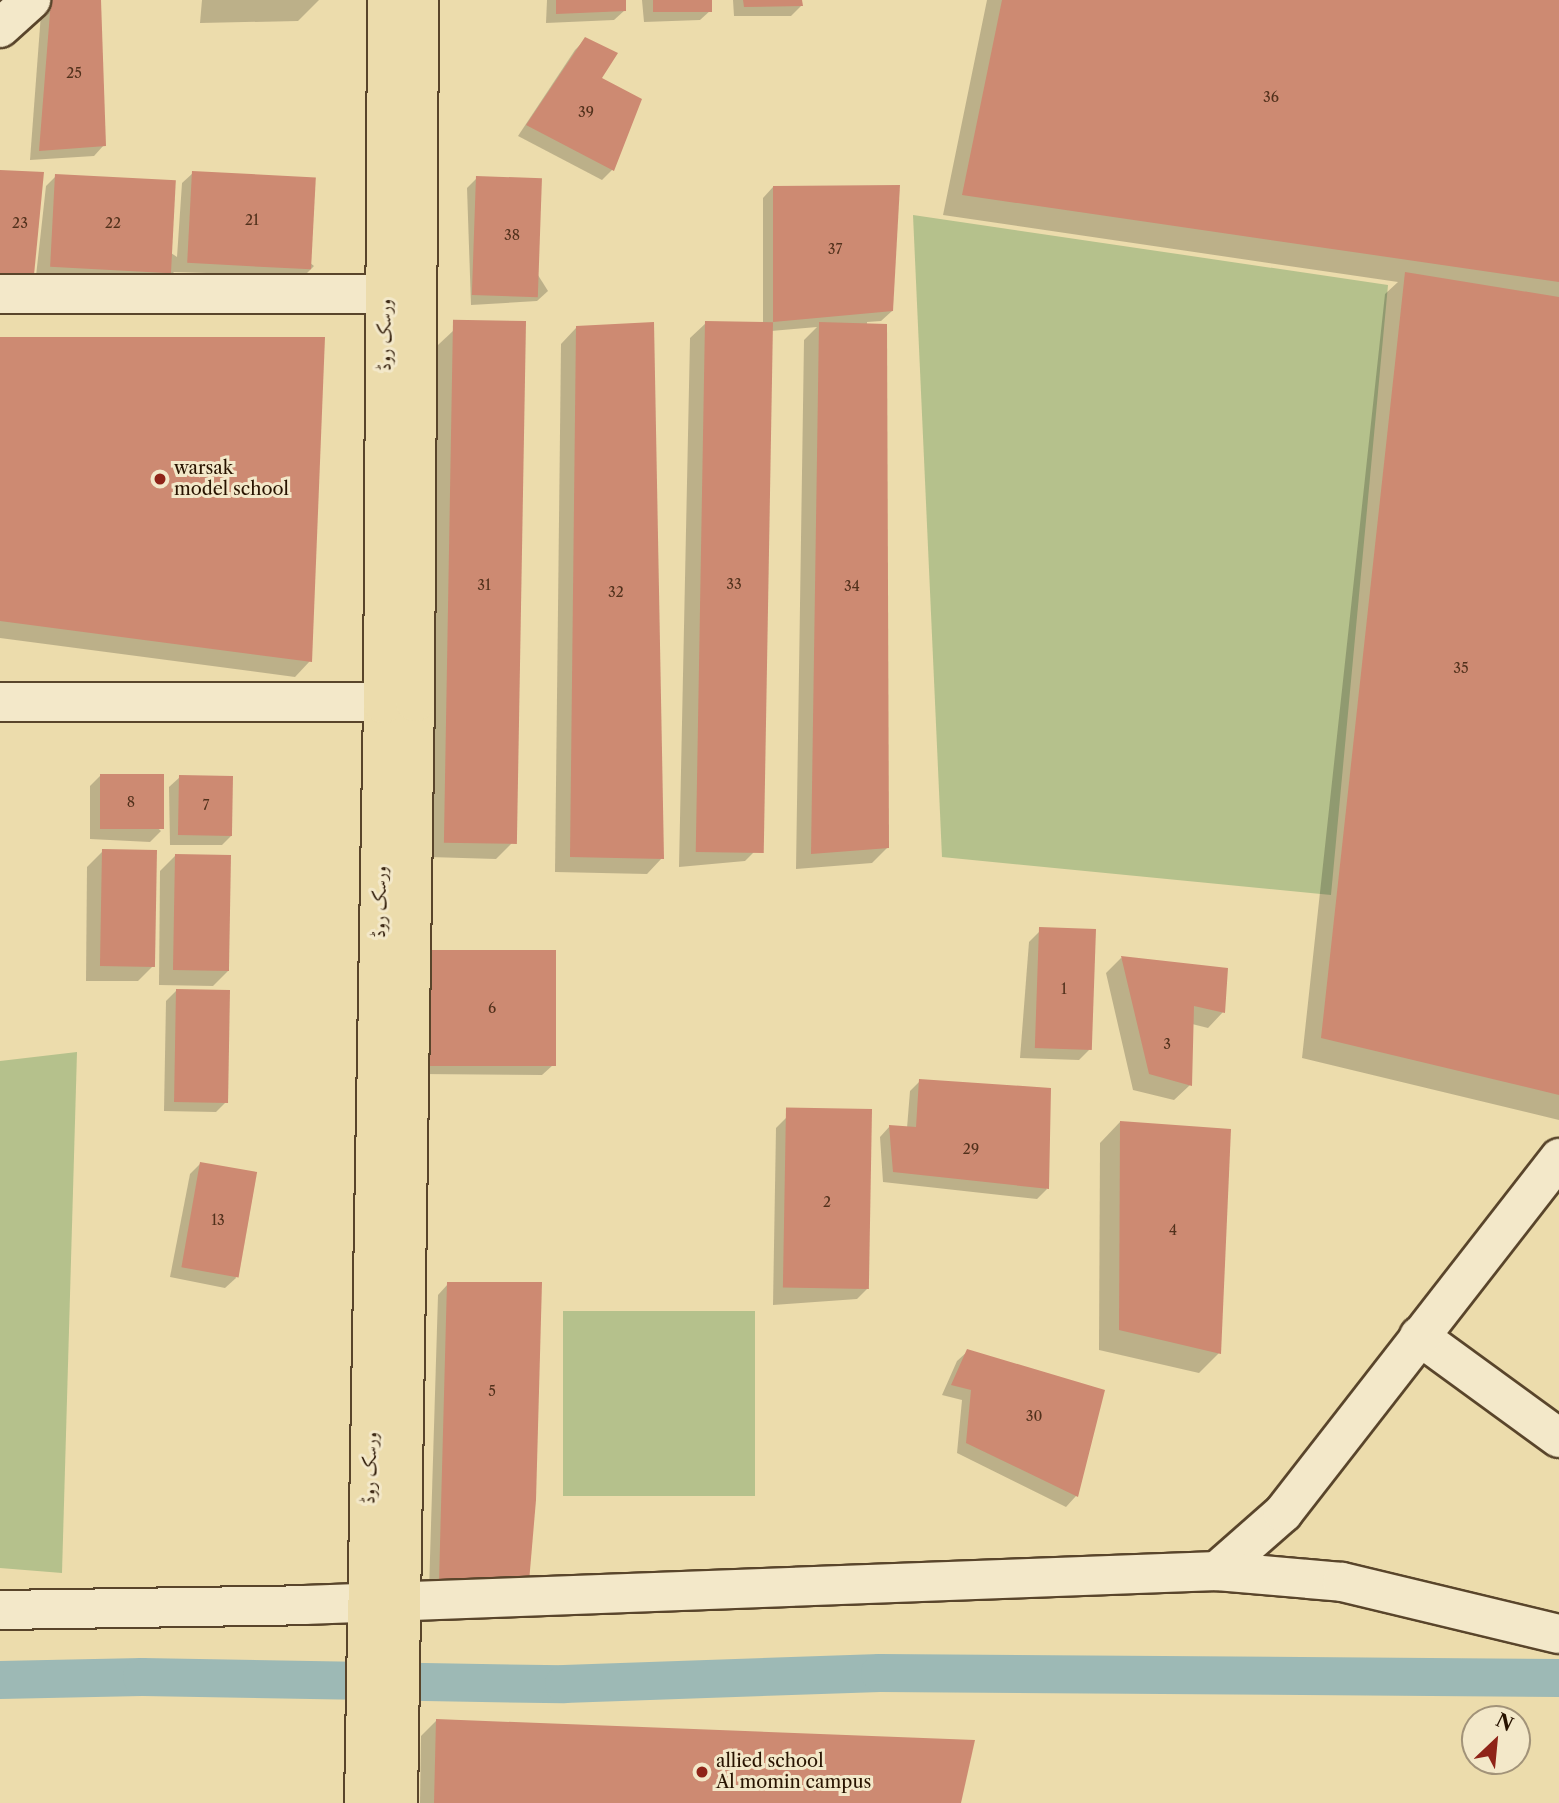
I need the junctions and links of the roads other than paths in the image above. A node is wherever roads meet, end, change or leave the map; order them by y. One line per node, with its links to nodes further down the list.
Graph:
1 (31, 0): 4 (street)
2 (387, 0): 6 (main road, ورسک روڈ)
3 (419, 0): 8 (main road, ورسک روڈ)
4 (0, 28)
5 (0, 294): 6 (street)
6 (386, 294): 8 (main road, ورسک روڈ)
7 (0, 702): 8 (street)
8 (399, 703): 14 (main road, ورسک روڈ)
9 (1559, 1158): 10 (street)
10 (1419, 1336): 11 (street); 12 (street)
11 (1559, 1438)
12 (1217, 1571): 14 (street); 15 (street)
13 (0, 1610): 14 (street)
14 (382, 1618): 16 (main road, ورسک روڈ)
15 (1559, 1634)
16 (381, 1716): 17 (main road, ورسک روڈ); 18 (main road, ورسک روڈ)
17 (363, 1803)
18 (398, 1803)

